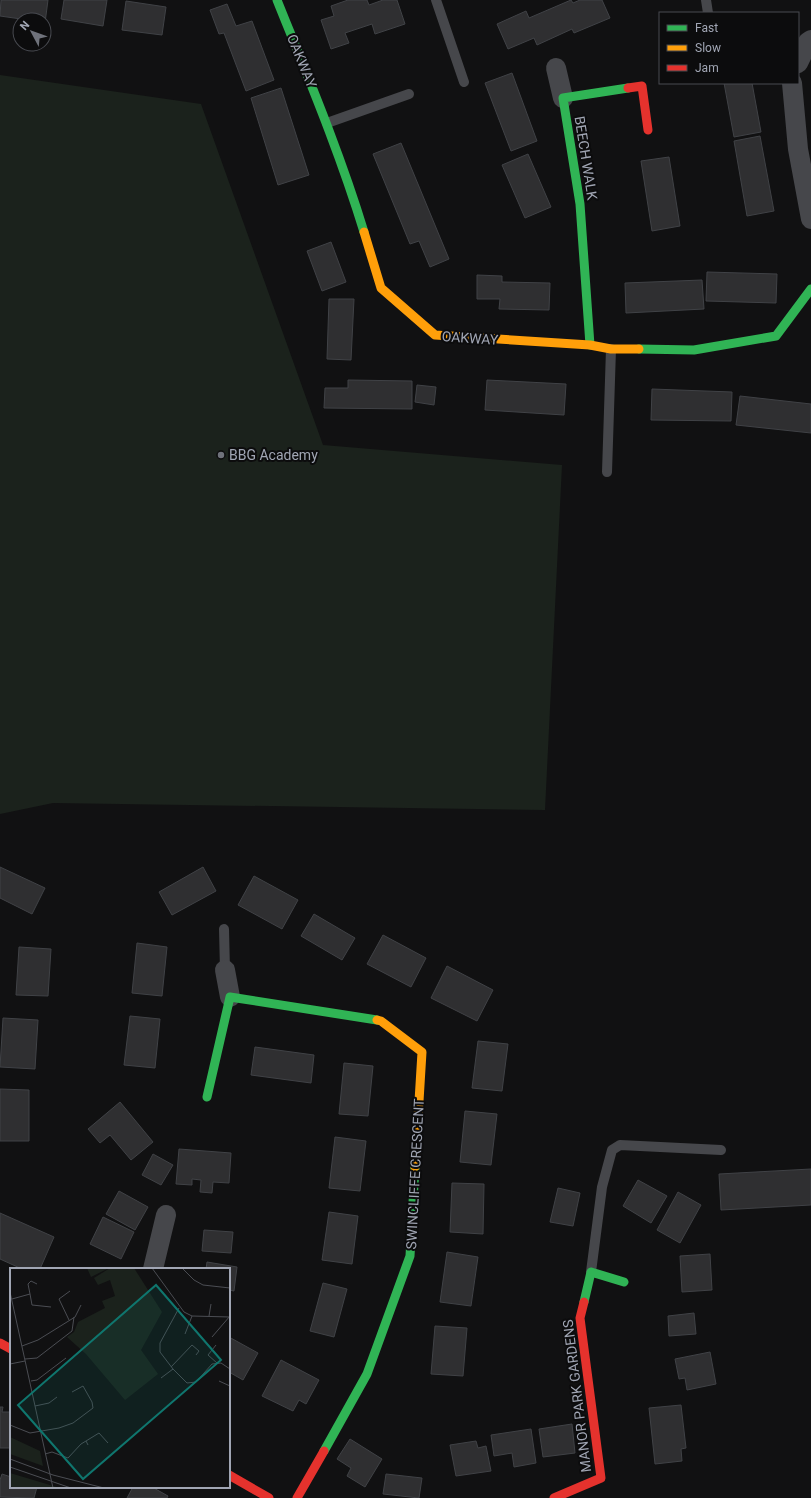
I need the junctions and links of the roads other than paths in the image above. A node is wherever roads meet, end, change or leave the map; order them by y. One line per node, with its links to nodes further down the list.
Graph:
1 (277, 0): 12 (street, OAKWAY)
2 (436, 0): 8 (lane)
3 (706, 0): 4 (lane)
4 (708, 12)
5 (806, 42): 6 (street)
6 (799, 60)
7 (556, 68): 11 (street)
8 (464, 82)
9 (792, 84): 14 (street)
10 (409, 94): 12 (lane)
11 (563, 98): 13 (street, BEECH WALK); 16 (street, BEECH WALK)
12 (327, 123): 16 (street, OAKWAY)
13 (648, 130)
14 (811, 219)
15 (811, 289): 17 (street, OAKWAY)
16 (590, 346): 17 (street, OAKWAY)
17 (610, 349): 18 (lane)
18 (607, 472)
19 (224, 929): 20 (lane)
20 (224, 970): 21 (street)
21 (230, 997): 22 (street); 32 (street, SWINCLIFFE CRESCENT)
22 (207, 1097)
23 (721, 1150): 26 (lane)
24 (166, 1215): 25 (street)
25 (154, 1268)
26 (591, 1272): 27 (street); 33 (street, MANOR PARK GARDENS)
27 (624, 1282)
28 (0, 1342): 29 (street)
29 (10, 1348)
30 (230, 1476): 31 (street)
31 (269, 1498)
32 (297, 1498)
33 (554, 1498)

